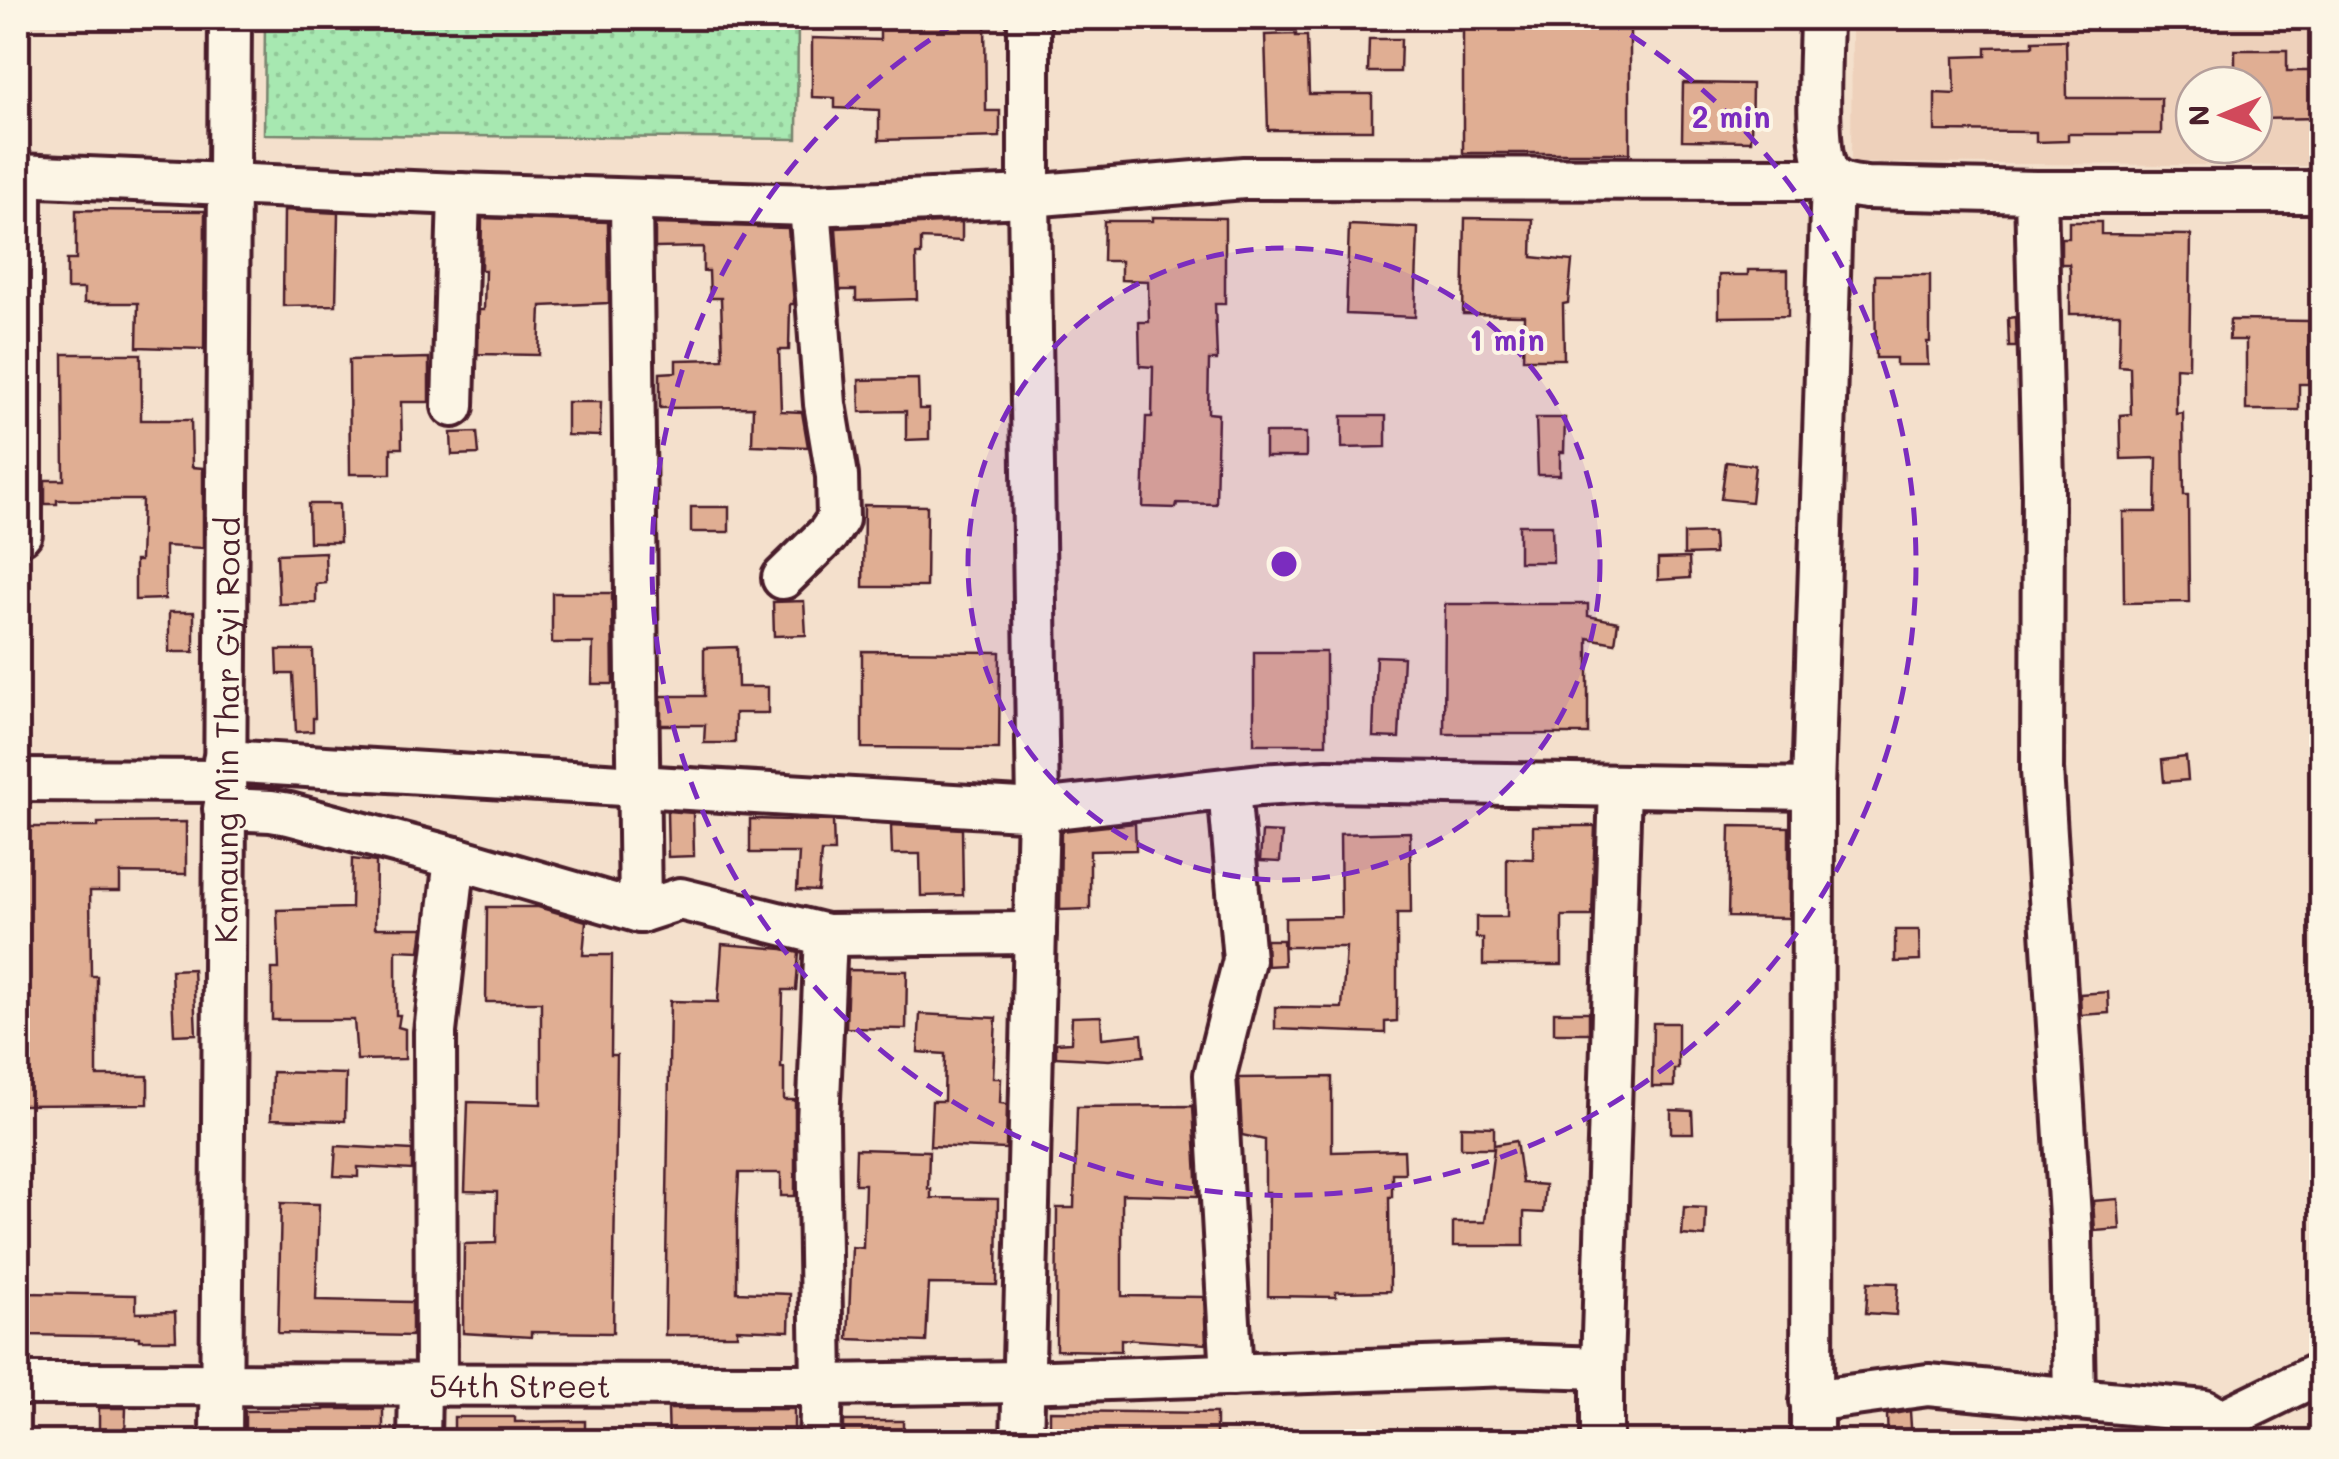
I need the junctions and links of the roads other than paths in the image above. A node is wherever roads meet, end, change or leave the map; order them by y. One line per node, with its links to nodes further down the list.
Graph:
1 (230, 18): 6 (street, Kanaung Min Thar Gyi Road)
2 (1030, 18): 10 (street)
3 (1821, 18): 5 (street)
4 (19, 174): 6 (street); 14 (street)
5 (1832, 179): 7 (street); 10 (street); 21 (street)
6 (227, 185): 9 (street); 17 (street, Kanaung Min Thar Gyi Road)
7 (2036, 192): 8 (street); 35 (street)
8 (2322, 192)
9 (459, 194): 11 (street); 13 (street)
10 (1029, 196): 12 (street); 22 (street)
11 (631, 201): 12 (street); 18 (street)
12 (810, 205): 15 (street)
13 (453, 406)
14 (21, 533)
15 (783, 578)
16 (18, 780): 17 (street)
17 (224, 784): 18 (street); 23 (street); 32 (street, Kanaung Min Thar Gyi Road)
18 (638, 786): 22 (street); 24 (street)
19 (1620, 786): 20 (street); 21 (street); 27 (street)
20 (1229, 789): 22 (street); 29 (street)
21 (1813, 789): 36 (street)
22 (1038, 810): 25 (street)
23 (454, 858): 24 (street); 33 (street)
24 (640, 912): 26 (street)
25 (1035, 933): 26 (street); 30 (street)
26 (826, 935): 34 (street)
27 (1602, 1368): 29 (street, 54th Street); 42 (street)
28 (2322, 1372): 37 (street)
29 (1232, 1375): 30 (street, 54th Street)
30 (1022, 1382): 34 (street, 54th Street); 41 (street)
31 (18, 1384): 32 (street, 54th Street)
32 (222, 1385): 33 (street, 54th Street); 38 (street, Kanaung Min Thar Gyi Road)
33 (428, 1385): 34 (street, 54th Street); 39 (street)
34 (822, 1385): 40 (street)
35 (2074, 1399): 36 (street); 37 (street)
36 (1812, 1400): 43 (street)
37 (2223, 1431)
38 (222, 1442)
39 (419, 1442)
40 (820, 1442)
41 (1022, 1442)
42 (1602, 1442)
43 (1812, 1442)

